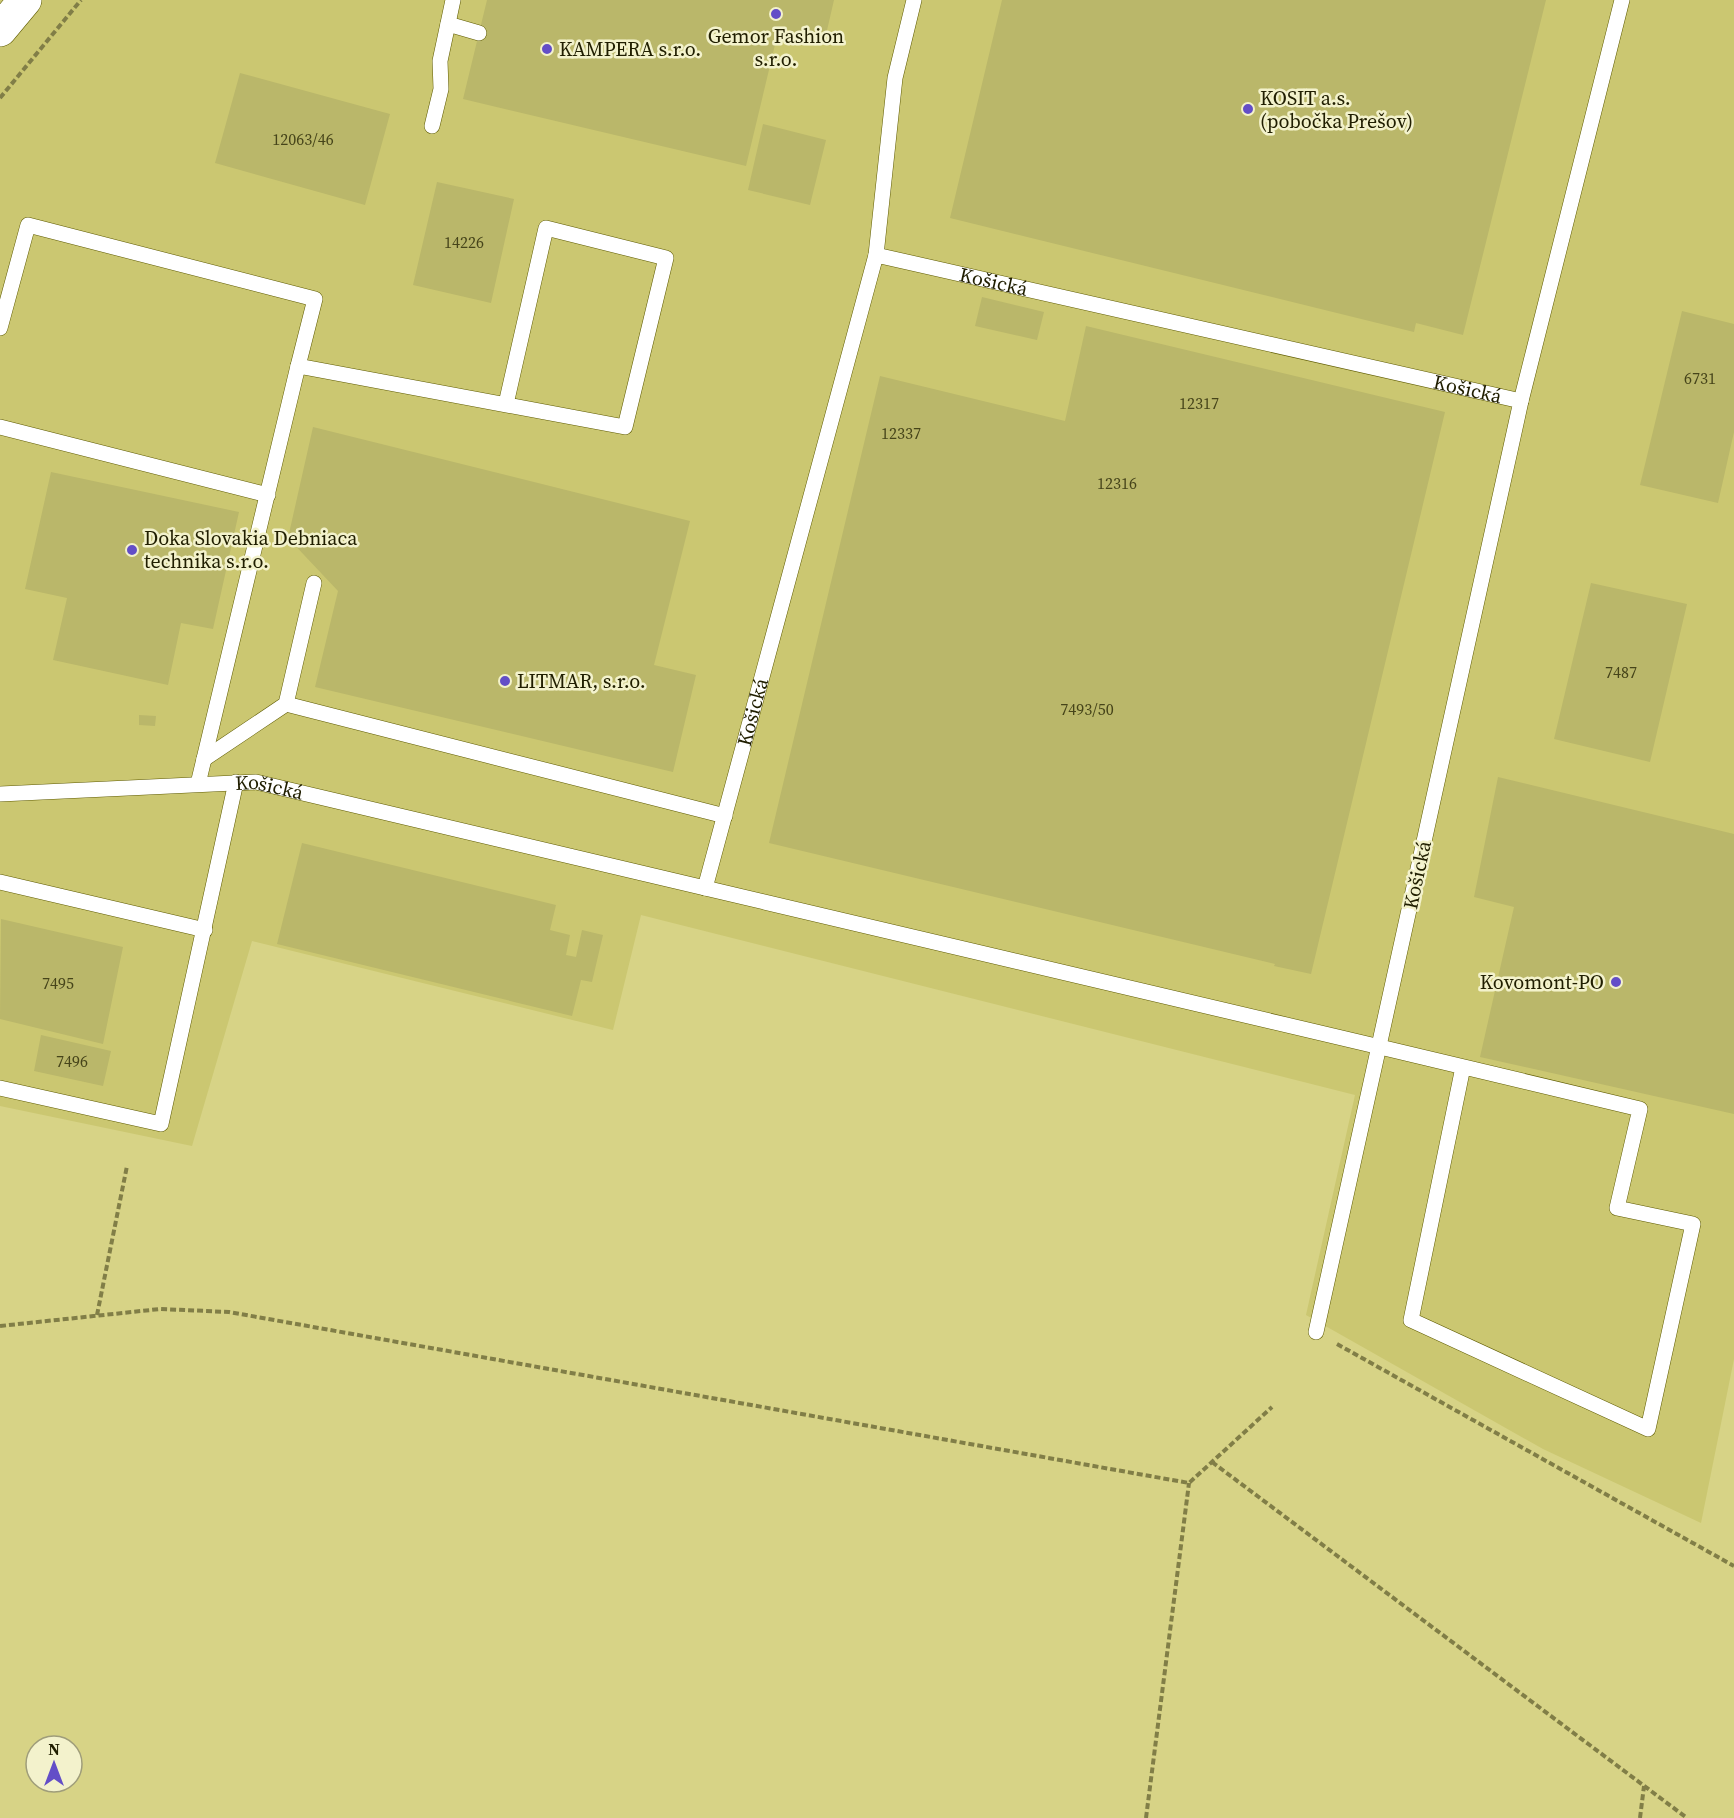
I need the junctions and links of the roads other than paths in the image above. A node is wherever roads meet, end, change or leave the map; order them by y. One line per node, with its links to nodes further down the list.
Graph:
1 (25, 0): 6 (main road)
2 (453, 0): 5 (lane)
3 (914, 0): 9 (lane)
4 (1622, 0): 12 (lane)
5 (448, 24): 7 (lane); 8 (lane)
6 (0, 30)
7 (479, 33)
8 (432, 126)
9 (876, 255): 12 (lane, Košická); 22 (lane, Košická)
10 (0, 328): 11 (lane)
11 (298, 366): 13 (lane); 15 (lane)
12 (1521, 401): 26 (lane, Košická)
13 (506, 404): 13 (lane)
14 (0, 427): 15 (lane)
15 (267, 495): 18 (lane)
16 (314, 583): 17 (lane)
17 (286, 704): 18 (lane); 22 (lane)
18 (204, 759): 20 (lane)
19 (236, 782): 20 (lane, Košická); 24 (lane, Košická); 25 (lane)
20 (198, 784): 21 (lane, Košická)
21 (0, 794)
22 (725, 816): 24 (lane, Košická)
23 (0, 882): 25 (lane)
24 (705, 888): 26 (lane)
25 (205, 930): 28 (lane)
26 (1380, 1047): 27 (lane); 29 (lane, Košická)
27 (1463, 1066): 27 (lane)
28 (0, 1088)
29 (1316, 1332)

